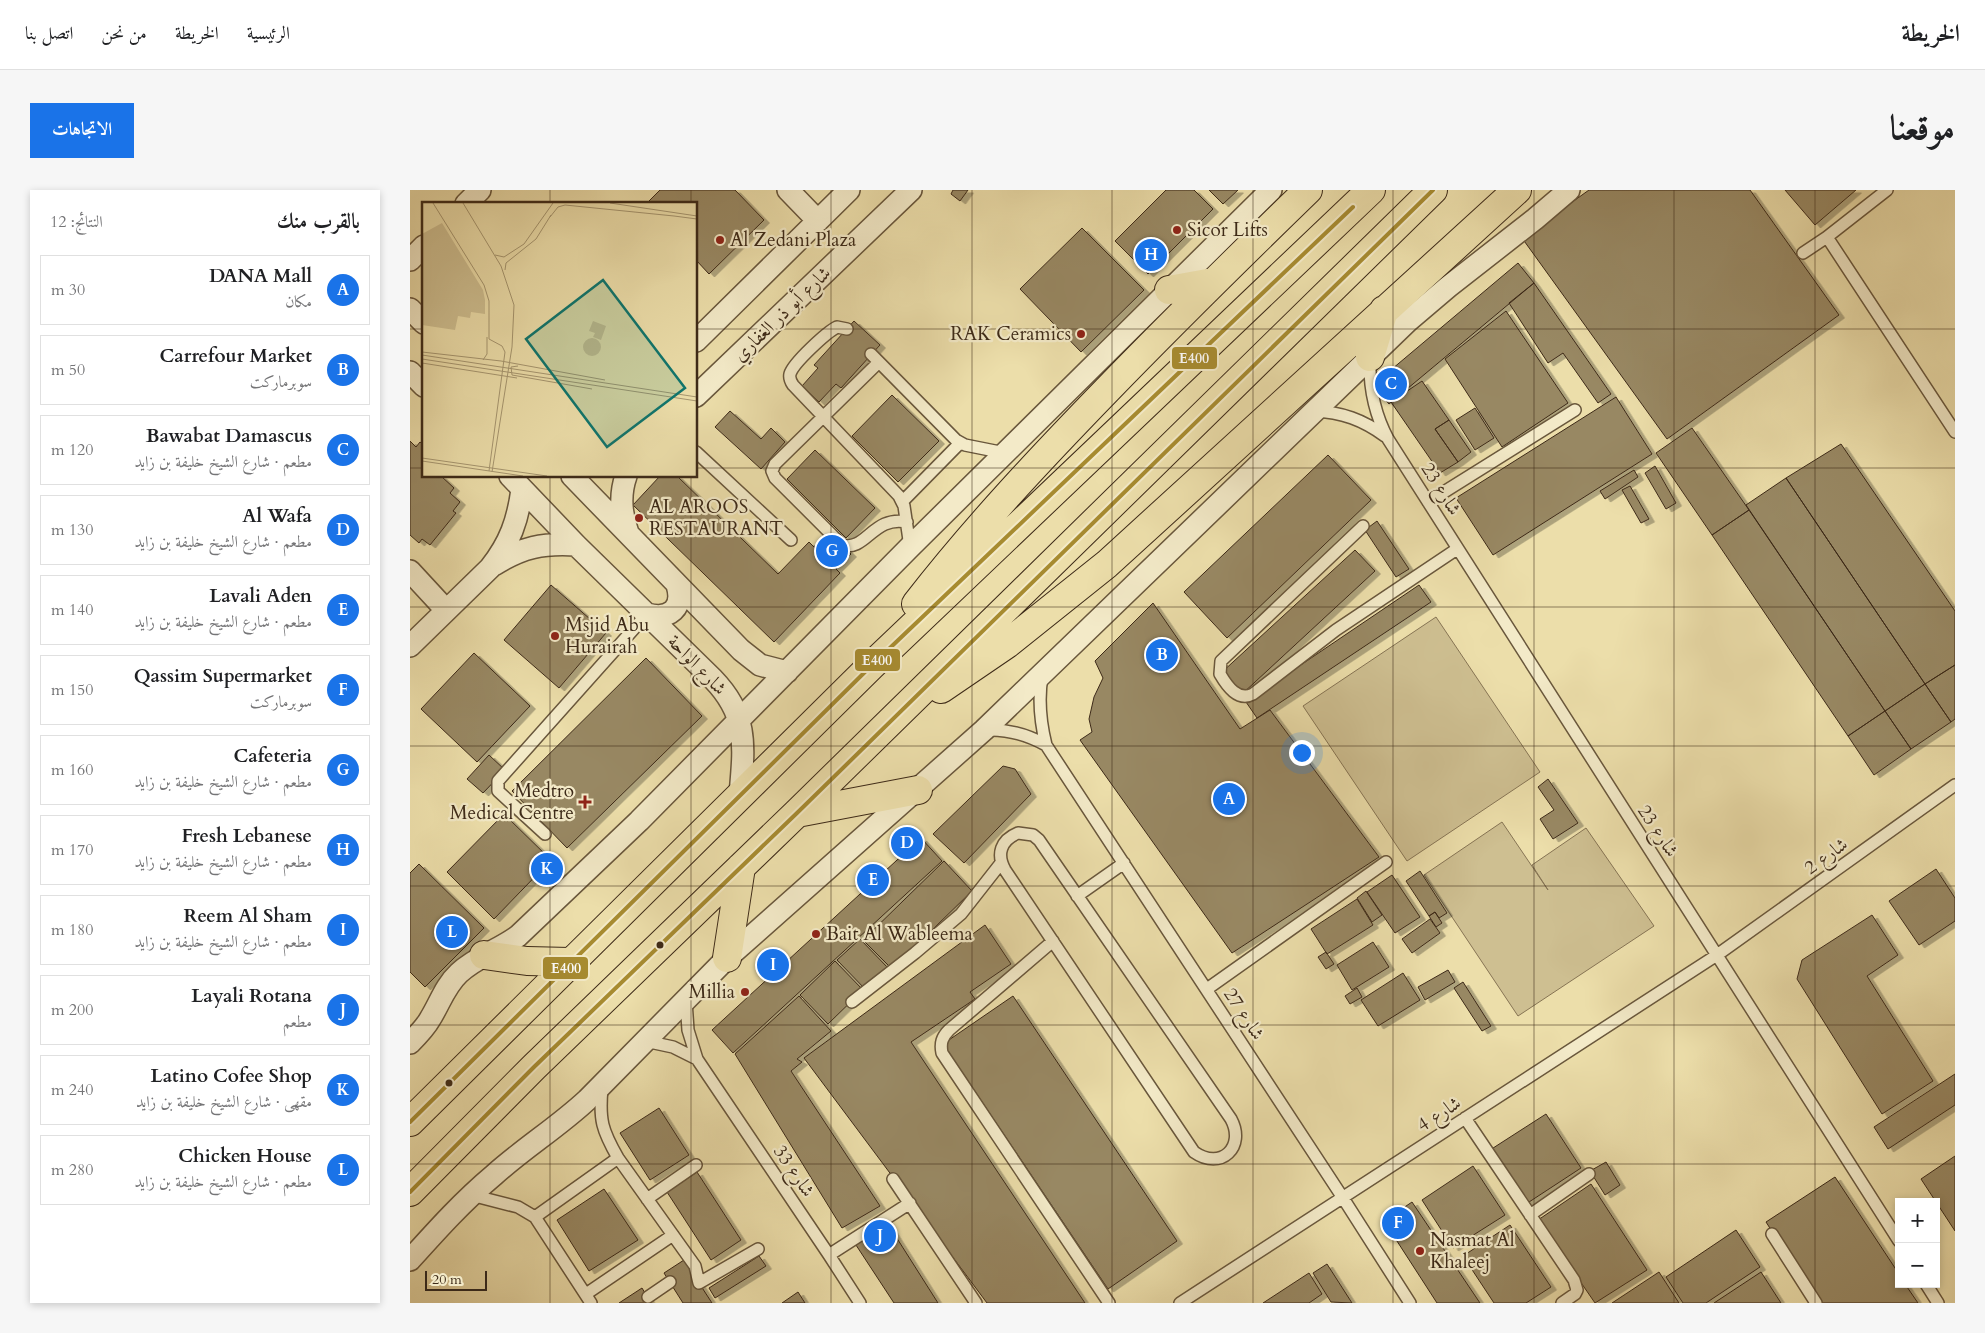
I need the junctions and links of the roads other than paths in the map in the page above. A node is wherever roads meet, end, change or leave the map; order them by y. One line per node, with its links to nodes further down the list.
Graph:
1 (788, 190): 11 (street)
2 (849, 190): 11 (street)
3 (910, 190): 26 (street, شارع أبو ذر الغفاري)
4 (1271, 190): 17 (street)
5 (1308, 190): 16 (main road)
6 (1371, 190): 53 (main road)
7 (1433, 190): 56 (main road)
8 (1517, 190): 19 (main road)
9 (1569, 190): 23 (street)
10 (1887, 190): 12 (lane)
11 (818, 221): 22 (street)
12 (1827, 237): 14 (lane); 30 (lane)
13 (422, 248): 15 (street)
14 (1803, 253)
15 (410, 260)
16 (1213, 282): 17 (main road); 53 (main road)
17 (1169, 290): 33 (street)
18 (410, 309): 20 (street)
19 (1384, 310): 23 (main road); 56 (main road)
20 (422, 322)
21 (847, 329): 29 (lane)
22 (698, 339)
23 (1370, 357): 28 (street); 31 (lane, شارع 23)
24 (410, 372): 25 (street)
25 (422, 384)
26 (698, 394)
27 (1575, 410): 39 (lane)
28 (1314, 411): 31 (lane, شارع 23); 55 (street)
29 (823, 417): 32 (lane); 38 (lane); 40 (lane)
30 (1955, 432)
31 (1388, 439): 39 (lane, شارع 23)
32 (960, 442): 33 (lane); 38 (lane)
33 (1005, 453): 45 (street)
34 (698, 454): 43 (lane)
35 (574, 478): 42 (street)
36 (626, 478): 42 (street)
37 (516, 483): 44 (street, شارع الواحة); 47 (street)
38 (903, 501): 40 (lane)
39 (1428, 502): 46 (lane, شارع 23)
40 (906, 522): 45 (lane)
41 (1363, 526): 46 (lane)
42 (629, 536): 49 (street)
43 (792, 540)
44 (576, 545): 47 (street); 51 (street, شارع الواحة)
45 (910, 547): 54 (street)
46 (1457, 549): 72 (lane, شارع 23)
47 (490, 568): 50 (street)
48 (410, 571): 50 (street)
49 (677, 585): 51 (street); 54 (street)
50 (446, 610): 52 (street)
51 (647, 614): 57 (street, شارع الواحة); 64 (lane)
52 (410, 646)
53 (871, 666): 62 (main road)
54 (787, 672): 57 (street)
55 (1043, 673): 58 (street); 59 (lane, شارع 27)
56 (898, 714): 63 (main road)
57 (740, 720): 62 (street, شارع الواحة); 71 (street)
58 (984, 730): 59 (lane); 61 (street)
59 (1046, 745): 67 (lane, شارع 27)
60 (1955, 784): 72 (lane, شارع 2)
61 (918, 790): 63 (main road); 73 (street)
62 (740, 795): 74 (main road)
63 (797, 814): 68 (main road)
64 (545, 834)
65 (1386, 862): 75 (lane)
66 (1001, 863): 69 (lane); 70 (lane); 77 (lane)
67 (1124, 863): 69 (lane); 75 (lane, شارع 27)
68 (741, 867): 73 (main road); 88 (main road)
69 (1077, 896): 70 (lane)
70 (1053, 940): 107 (lane)
71 (484, 955): 74 (main road); 79 (street)
72 (1717, 955): 82 (lane, شارع 4); 97 (lane, شارع 23)
73 (727, 958): 76 (street)
74 (570, 962): 83 (main road)
75 (1207, 989): 90 (lane, شارع 27)
76 (686, 1000): 78 (street); 80 (lane, شارع 33)
77 (852, 1002)
78 (645, 1041): 80 (lane, شارع 33); 81 (street)
79 (410, 1043)
80 (697, 1059): 99 (lane, شارع 33)
81 (602, 1084): 84 (lane); 89 (street)
82 (1465, 1118): 90 (lane, شارع 4); 93 (lane)
83 (410, 1122)
84 (618, 1158): 91 (lane); 94 (lane)
85 (696, 1166): 91 (lane)
86 (1590, 1174): 93 (lane)
87 (893, 1179): 92 (lane)
88 (410, 1192)
89 (470, 1195): 94 (lane); 100 (street)
90 (1343, 1198): 108 (lane, شارع 4); 109 (lane, شارع 27)
91 (647, 1199): 96 (lane)
92 (910, 1203): 99 (lane); 106 (lane)
93 (1530, 1215): 110 (lane)
94 (535, 1217): 104 (lane)
95 (1772, 1234): 111 (lane)
96 (672, 1235): 98 (lane); 104 (lane)
97 (1895, 1236)
98 (758, 1249)
99 (830, 1255): 105 (lane, شارع 33)
100 (410, 1260)
101 (670, 1282): 103 (lane)
102 (1929, 1288): 112 (lane)
103 (648, 1297)
104 (588, 1299)
105 (860, 1303)
106 (976, 1303)
107 (1109, 1303)
108 (1180, 1303)
109 (1410, 1303)
110 (1562, 1303)
111 (1816, 1303)
112 (1938, 1303)

